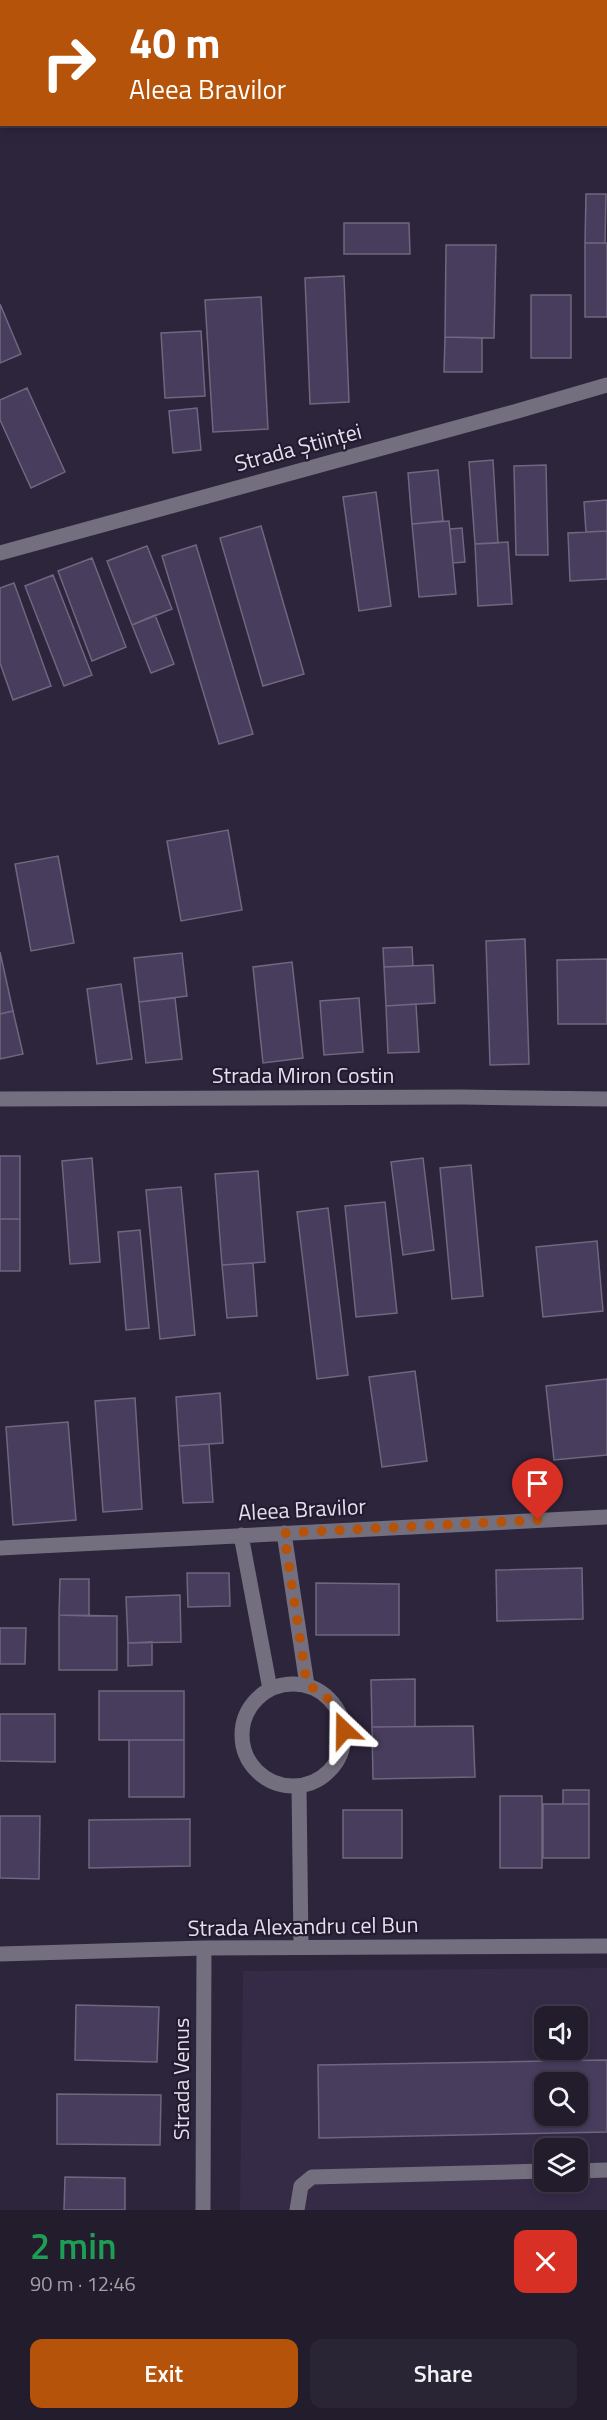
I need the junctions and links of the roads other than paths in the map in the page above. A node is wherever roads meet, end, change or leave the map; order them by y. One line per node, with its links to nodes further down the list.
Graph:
1 (607, 385): 2 (street, Strada Științei)
2 (0, 553)
3 (0, 1099): 4 (street, Strada Miron Costin)
4 (607, 1099)
5 (607, 1517): 6 (street, Aleea Bravilor)
6 (284, 1533): 7 (street, Aleea Bravilor); 9 (street)
7 (241, 1535): 8 (street, Aleea Bravilor); 10 (street)
8 (0, 1548)
9 (307, 1685): 10 (street); 11 (street)
10 (270, 1689): 11 (street)
11 (299, 1786): 13 (street)
12 (607, 1946): 13 (street, Strada Alexandru cel Bun)
13 (302, 1947): 14 (street, Strada Alexandru cel Bun)
14 (204, 1948): 15 (street, Strada Alexandru cel Bun); 19 (street, Strada Venus)
15 (0, 1954)
16 (607, 2170): 17 (street)
17 (588, 2171)
18 (534, 2172): 20 (street)
19 (203, 2210)
20 (297, 2210)

